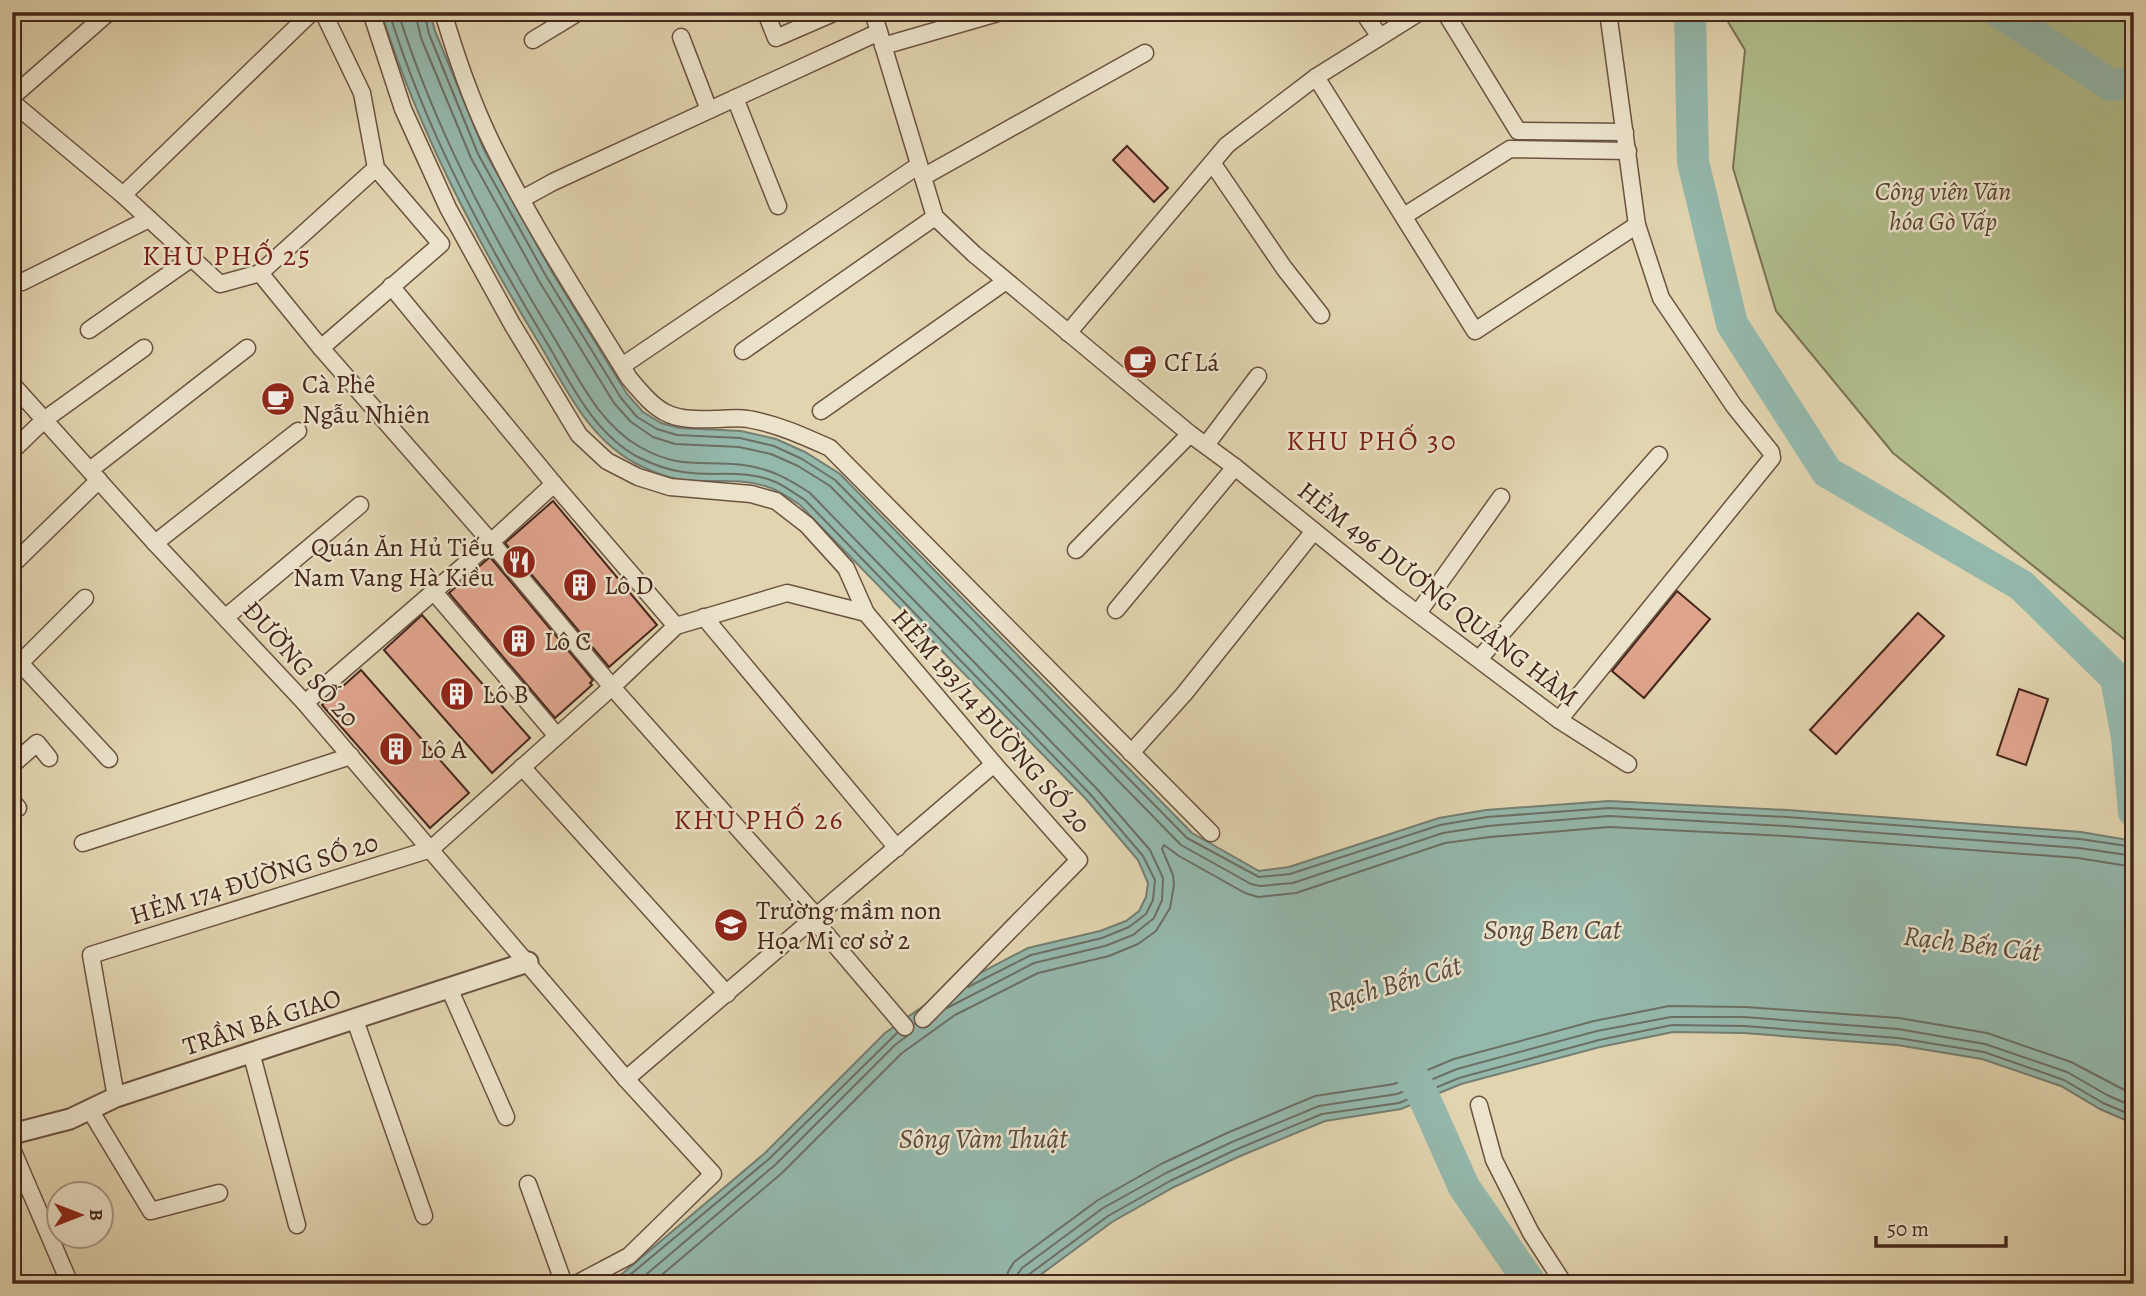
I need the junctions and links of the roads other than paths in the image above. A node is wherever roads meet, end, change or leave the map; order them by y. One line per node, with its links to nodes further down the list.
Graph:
1 (109, 12): 22 (street)
2 (312, 12): 31 (street)
3 (323, 12): 29 (street)
4 (370, 12): 73 (street, HẺM 193/14 ĐƯỜNG SỐ 20)
5 (443, 12): 32 (street)
6 (579, 12): 18 (street)
7 (836, 12): 14 (street)
8 (873, 12): 17 (street)
9 (1001, 12): 17 (street)
10 (1363, 12): 16 (street)
11 (1420, 12): 16 (street)
12 (1445, 12): 24 (street)
13 (1608, 12): 25 (street)
14 (766, 13)
15 (681, 37): 23 (street)
16 (1380, 37): 20 (street)
17 (881, 39): 21 (street); 30 (street)
18 (533, 40)
19 (1144, 53): 30 (street)
20 (1316, 77): 28 (street); 34 (street)
21 (735, 98): 23 (street); 33 (street)
22 (12, 100): 31 (street)
23 (709, 110): 32 (street)
24 (1518, 131): 25 (street); 26 (street)
25 (1625, 132): 27 (street)
26 (1510, 149): 27 (street); 34 (street)
27 (1628, 151): 37 (street)
28 (1213, 164): 43 (street); 45 (street)
29 (376, 168): 39 (street); 42 (street)
30 (921, 171): 35 (street); 50 (street)
31 (123, 195): 36 (street)
32 (522, 199): 50 (street)
33 (778, 206)
34 (1404, 216): 37 (street)
35 (935, 217): 40 (street, HẺM 496 DƯƠNG QUẢNG HÀM); 49 (street)
36 (149, 219): 38 (street); 41 (street)
37 (1637, 225): 82 (street)
38 (192, 258): 39 (street); 44 (street)
39 (260, 273): 48 (street)
40 (1006, 281): 45 (street, HẺM 496 DƯƠNG QUẢNG HÀM); 53 (street)
41 (22, 282)
42 (391, 286): 48 (street); 62 (street)
43 (1321, 315)
44 (89, 330)
45 (1068, 333): 56 (street, HẺM 496 DƯƠNG QUẢNG HÀM)
46 (144, 348): 54 (street)
47 (247, 348): 61 (street)
48 (321, 348): 66 (street)
49 (743, 351)
50 (622, 366): 84 (street)
51 (1258, 376): 57 (street)
52 (12, 384): 54 (street, ĐƯỜNG SỐ 20)
53 (821, 411)
54 (44, 420): 58 (street); 61 (street, ĐƯỜNG SỐ 20)
55 (298, 431): 67 (street)
56 (1191, 434): 57 (street, HẺM 496 DƯƠNG QUẢNG HÀM); 68 (street)
57 (1206, 445): 60 (street, HẺM 496 DƯƠNG QUẢNG HÀM)
58 (12, 452)
59 (1660, 455): 78 (street)
60 (1235, 467): 65 (street, HẺM 496 DƯƠNG QUẢNG HÀM); 72 (street)
61 (94, 475): 67 (street, ĐƯỜNG SỐ 20); 69 (street)
62 (554, 484): 66 (street); 77 (street)
63 (1501, 497): 74 (street)
64 (360, 505): 75 (street)
65 (1314, 531): 74 (street, HẺM 496 DƯƠNG QUẢNG HÀM); 84 (street)
66 (491, 542): 70 (street); 80 (street)
67 (155, 543): 75 (street, ĐƯỜNG SỐ 20)
68 (1076, 550)
69 (12, 565)
70 (434, 592): 81 (street); 83 (street)
71 (85, 598): 79 (street)
72 (1116, 610)
73 (866, 613): 76 (street); 88 (street, HẺM 193/14 ĐƯỜNG SỐ 20)
74 (1418, 613): 78 (street, HẺM 496 DƯƠNG QUẢNG HÀM)
75 (226, 617): 81 (street, ĐƯỜNG SỐ 20)
76 (704, 617): 77 (street); 94 (street)
77 (676, 626): 80 (street)
78 (1479, 659): 82 (street, HẺM 496 DƯƠNG QUẢNG HÀM)
79 (16, 667): 87 (street)
80 (612, 687): 83 (street); 96 (street)
81 (305, 703): 85 (street, ĐƯỜNG SỐ 20)
82 (1559, 720): 89 (street, HẺM 496 DƯƠNG QUẢNG HÀM)
83 (557, 736): 91 (street)
84 (1131, 753): 92 (street)
85 (351, 756): 93 (street); 95 (street, ĐƯỜNG SỐ 20)
86 (49, 758): 90 (street)
87 (109, 759)
88 (994, 764): 94 (street); 100 (street, HẺM 193/14 ĐƯỜNG SỐ 20)
89 (1628, 764)
90 (12, 765)
91 (523, 767): 95 (street); 99 (street)
92 (1211, 833)
93 (83, 843)
94 (897, 848): 96 (street)
95 (431, 849): 97 (street, ĐƯỜNG SỐ 20); 105 (street, HẺM 174 ĐƯỜNG SỐ 20)
96 (816, 918): 99 (street); 102 (street)
97 (528, 962): 98 (street, TRẦN BÁ GIAO); 104 (street, ĐƯỜNG SỐ 20)
98 (449, 988): 101 (street, TRẦN BÁ GIAO); 108 (street)
99 (727, 994): 104 (street)
100 (923, 1019)
101 (355, 1020): 103 (street, TRẦN BÁ GIAO); 113 (street)
102 (905, 1027)
103 (251, 1052): 105 (street, TRẦN BÁ GIAO); 114 (street)
104 (626, 1079): 117 (street, ĐƯỜNG SỐ 20)
105 (116, 1097): 107 (street, TRẦN BÁ GIAO)
106 (1479, 1105): 118 (street)
107 (90, 1110): 109 (street, TRẦN BÁ GIAO); 112 (street)
108 (506, 1117)
109 (12, 1134)
110 (12, 1149): 115 (street)
111 (528, 1184): 116 (street)
112 (219, 1193)
113 (424, 1216)
114 (297, 1225)
115 (70, 1284)
116 (565, 1284)
117 (576, 1284)
118 (1564, 1284)

